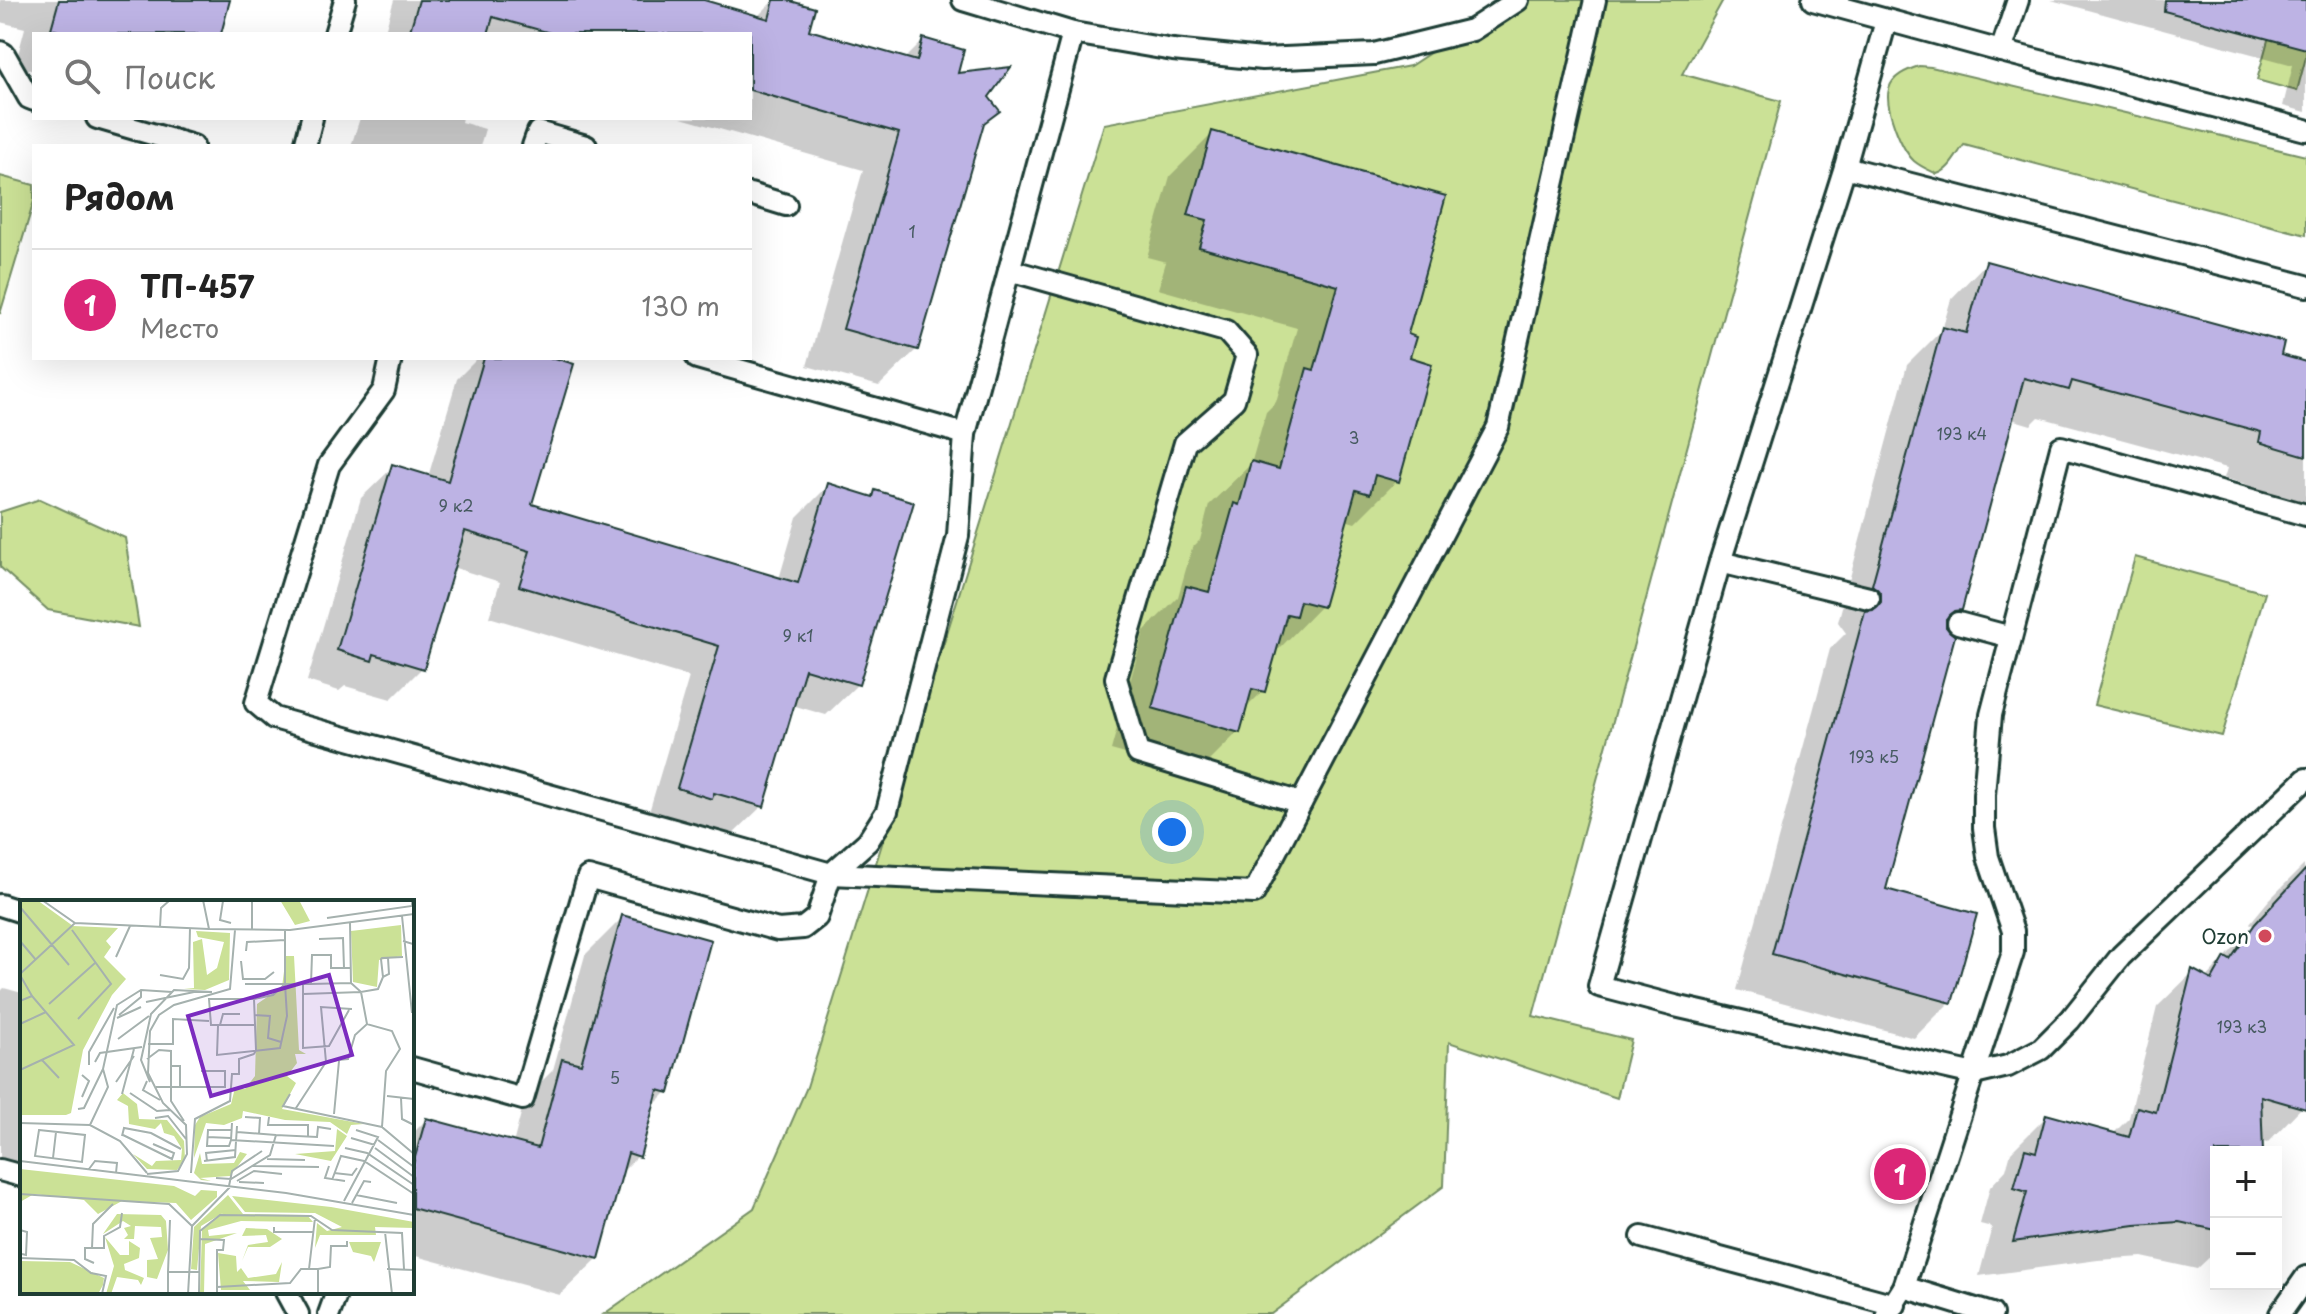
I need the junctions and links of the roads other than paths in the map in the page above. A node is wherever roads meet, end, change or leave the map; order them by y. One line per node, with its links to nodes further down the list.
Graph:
1 (345, 0): 8 (lane)
2 (963, 0): 9 (lane)
3 (1518, 0): 9 (lane)
4 (1595, 0): 34 (lane)
5 (1813, 0): 7 (lane)
6 (2018, 0): 10 (lane)
7 (1886, 21): 10 (lane); 20 (lane)
8 (336, 32)
9 (1073, 33): 23 (lane)
10 (2001, 51): 15 (lane)
11 (0, 52): 12 (lane)
12 (32, 99)
13 (104, 120): 16 (lane)
14 (312, 120): 17 (lane)
15 (2306, 130)
16 (186, 144)
17 (306, 144)
18 (534, 144): 19 (lane)
19 (579, 144)
20 (1845, 167): 24 (lane); 29 (lane)
21 (752, 195): 22 (lane)
22 (786, 205)
23 (1009, 270): 27 (lane); 34 (lane)
24 (2306, 286)
25 (391, 360): 35 (lane)
26 (704, 360): 27 (lane)
27 (965, 434): 35 (lane)
28 (2306, 515): 32 (lane)
29 (1720, 562): 30 (lane); 39 (lane)
30 (1869, 598)
31 (1958, 623): 32 (lane)
32 (2011, 637): 39 (lane)
33 (2306, 779): 39 (lane)
34 (1301, 803): 35 (lane)
35 (831, 874): 38 (lane)
36 (0, 905): 37 (lane)
37 (20, 911)
38 (414, 1069)
39 (1974, 1074): 46 (lane)
40 (0, 1170): 41 (lane)
41 (20, 1175)
42 (1642, 1237): 46 (lane)
43 (2306, 1277): 50 (lane)
44 (287, 1294): 47 (lane)
45 (336, 1294): 48 (lane)
46 (1895, 1302): 49 (lane)
47 (298, 1314)
48 (329, 1314)
49 (1992, 1314)
50 (2280, 1314)

